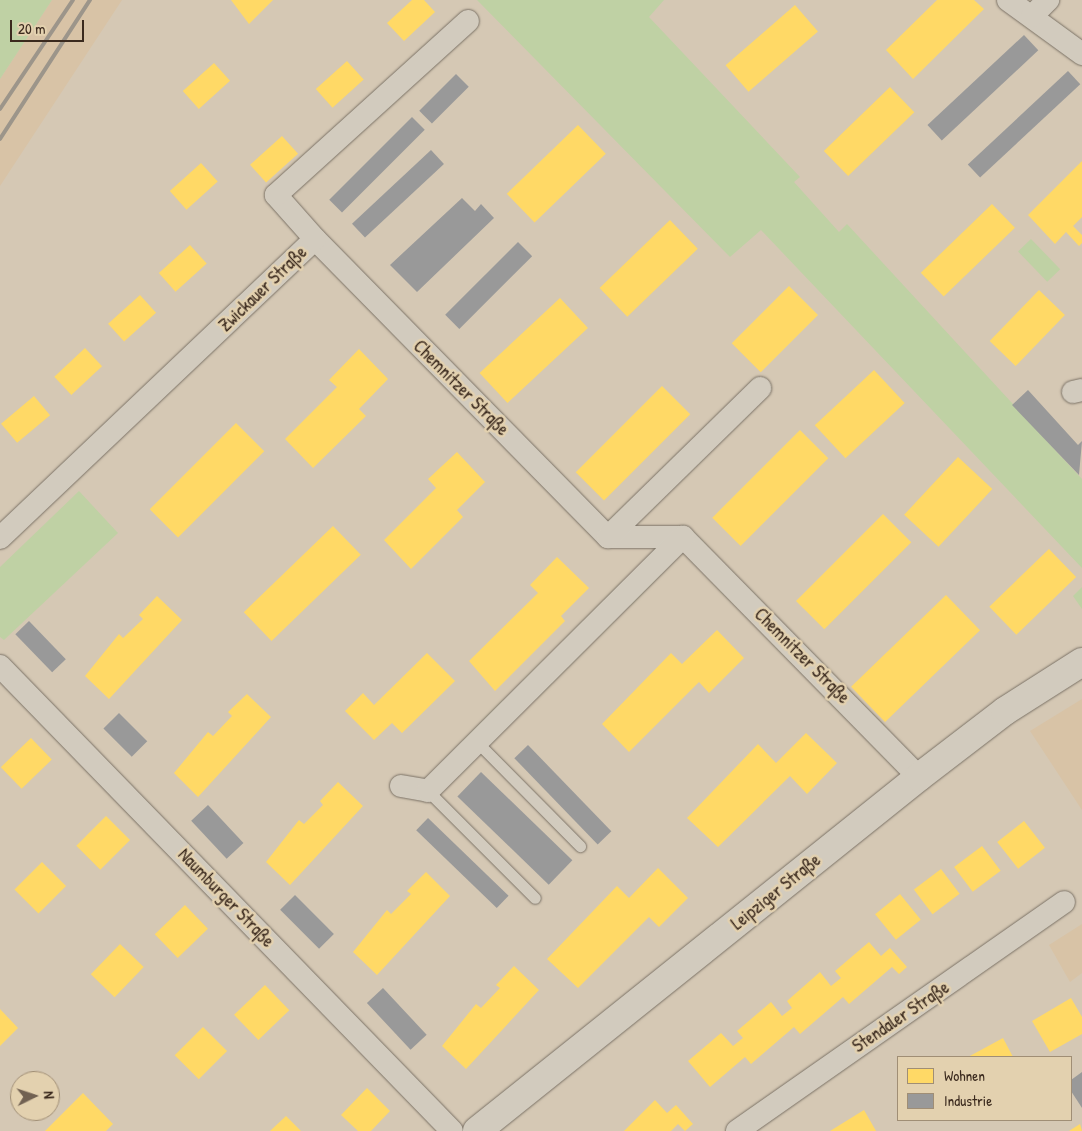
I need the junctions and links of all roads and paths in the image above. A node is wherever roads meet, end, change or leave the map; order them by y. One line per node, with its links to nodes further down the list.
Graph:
1 (1008, 0): 3 (street)
2 (1048, 0): 3 (street)
3 (1032, 16): 5 (street)
4 (468, 20): 6 (street, Zwickauer Straße)
5 (1082, 54)
6 (316, 239): 8 (street, Chemnitzer Straße); 10 (street, Zwickauer Straße)
7 (760, 388): 8 (street)
8 (608, 537): 9 (street)
9 (683, 537): 13 (street); 14 (street, Chemnitzer Straße)
10 (0, 538)
11 (1082, 662): 14 (main road, Leipziger Straße)
12 (0, 666): 20 (street, Naumburger Straße)
13 (476, 741): 16 (street); 17 (lane)
14 (919, 777): 21 (main road, Leipziger Straße)
15 (401, 786): 16 (street)
16 (428, 791): 18 (lane)
17 (580, 846)
18 (535, 898)
19 (1064, 902): 22 (street, Stendaler Straße)
20 (452, 1131)
21 (477, 1131)
22 (737, 1131)

